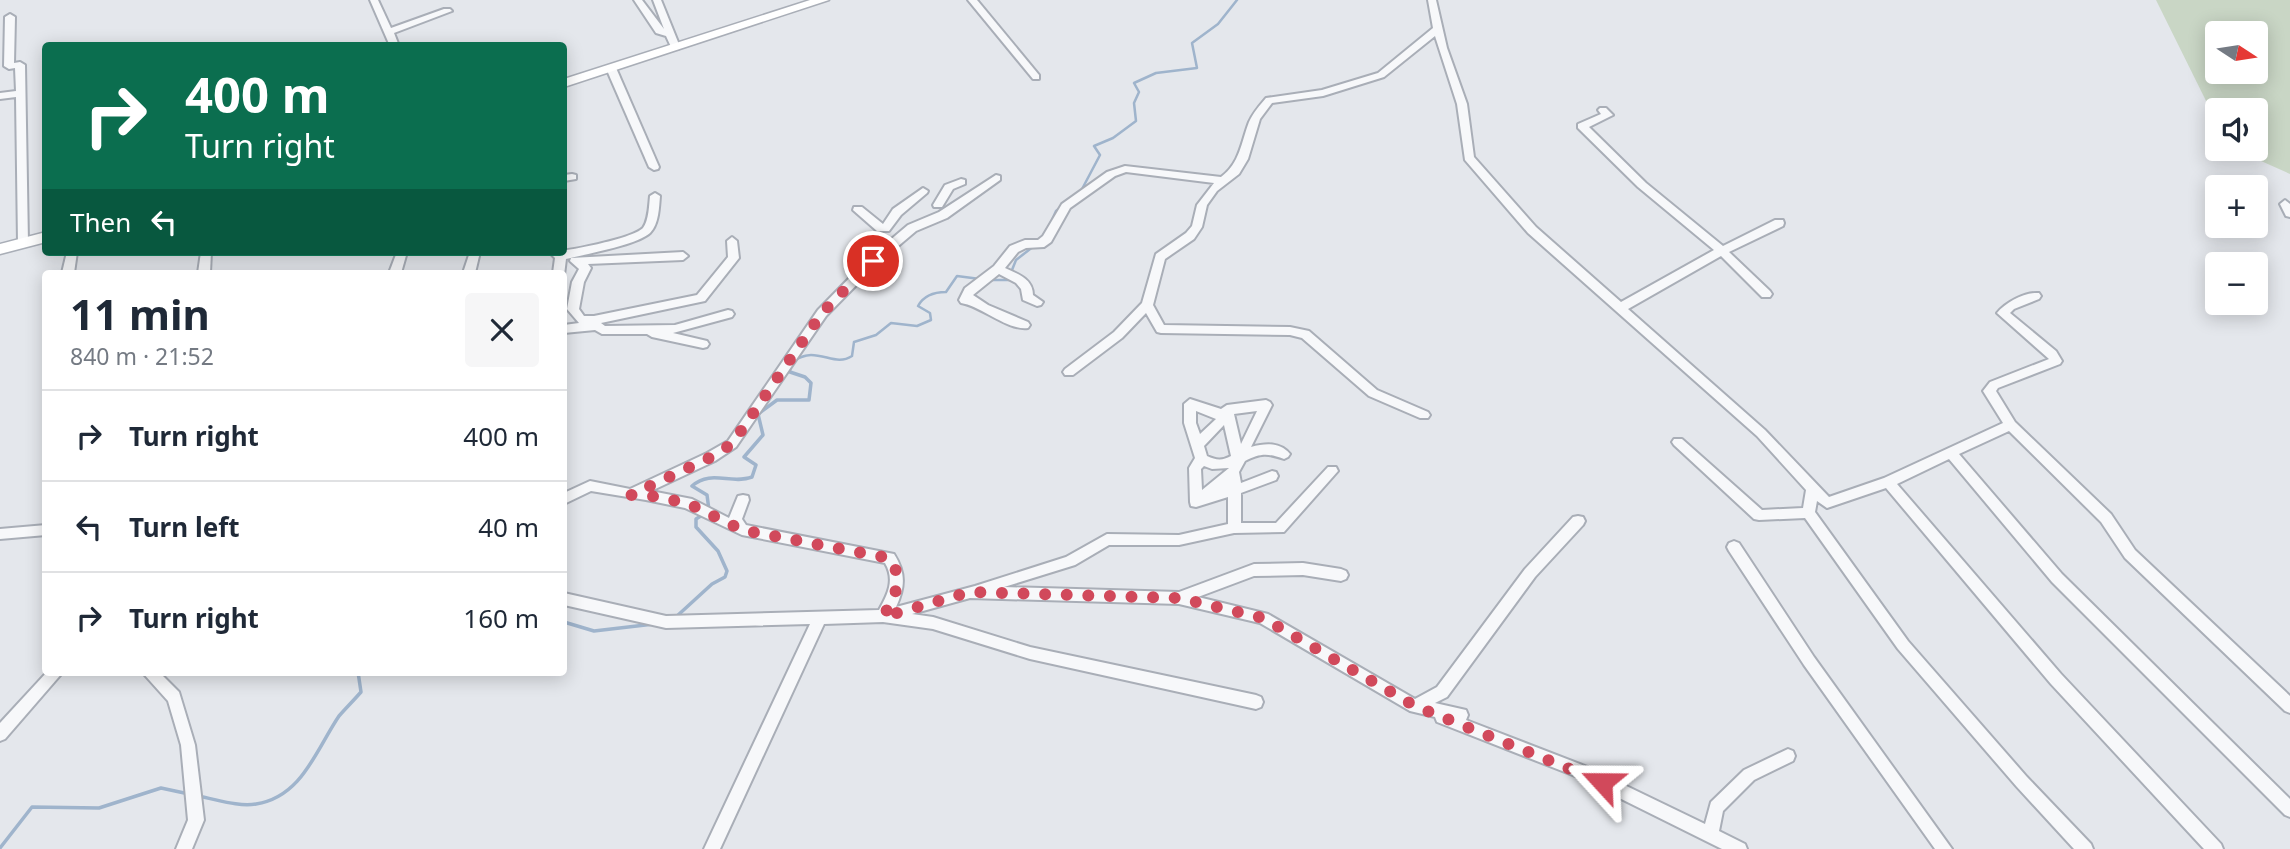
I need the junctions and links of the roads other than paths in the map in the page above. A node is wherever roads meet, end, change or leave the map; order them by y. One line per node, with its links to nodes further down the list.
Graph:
1 (374, 0): 11 (street)
2 (638, 0): 12 (street)
3 (657, 0): 12 (street)
4 (823, 0): 7 (main road)
5 (972, 0): 15 (street)
6 (1432, 0): 10 (street)
7 (794, 4): 12 (main road)
8 (447, 11): 11 (street)
9 (10, 17): 17 (street)
10 (1437, 30): 23 (street); 42 (street)
11 (388, 32): 13 (street)
12 (673, 41): 14 (main road)
13 (393, 42)
14 (611, 68): 16 (main road); 20 (street)
15 (1036, 77)
16 (567, 82)
17 (20, 93): 18 (street); 31 (street)
18 (0, 96)
19 (1603, 110): 33 (street)
20 (654, 167)
21 (996, 178): 62 (street)
22 (961, 181): 26 (street)
23 (1223, 181): 37 (street); 41 (street)
24 (923, 191): 27 (street)
25 (654, 196): 35 (street)
26 (938, 205)
27 (858, 210)
28 (1779, 223): 33 (street)
29 (42, 238): 31 (main road)
30 (732, 241): 36 (street)
31 (23, 243): 32 (main road)
32 (0, 249)
33 (1722, 251): 38 (street); 42 (street)
34 (683, 256): 36 (street)
35 (558, 261): 36 (street)
36 (577, 261)
37 (998, 269): 40 (street); 44 (street)
38 (1766, 294)
39 (2035, 296): 50 (street)
40 (1037, 302)
41 (1147, 305): 48 (street); 49 (street)
42 (1620, 308): 60 (street)
43 (728, 314): 46 (street)
44 (1024, 325)
45 (567, 329): 46 (street)
46 (634, 329): 47 (street)
47 (703, 344)
48 (1069, 372)
49 (1423, 415)
50 (2011, 425): 53 (street); 83 (street)
51 (1678, 442): 66 (street)
52 (1198, 444): 55 (street)
53 (1950, 452): 59 (street); 87 (street)
54 (1284, 454): 56 (street)
55 (1202, 460): 56 (street); 65 (street)
56 (1235, 466): 61 (street); 65 (street)
57 (1332, 471): 68 (street)
58 (1272, 477): 61 (street)
59 (1888, 482): 60 (street); 94 (street)
60 (1813, 489): 66 (street)
61 (1236, 490): 65 (street); 68 (street)
62 (631, 495): 63 (street); 70 (street)
63 (567, 498)
64 (743, 499): 70 (street)
65 (1196, 502)
66 (1808, 513): 93 (street)
67 (1578, 521): 82 (street)
68 (1234, 528): 74 (street)
69 (42, 530): 71 (street)
70 (742, 530): 77 (street)
71 (0, 534)
72 (1734, 547): 92 (street)
73 (1341, 575): 75 (street)
74 (970, 592): 75 (street); 77 (street)
75 (1179, 598): 82 (street)
76 (567, 600): 78 (street)
77 (883, 617): 78 (street); 81 (street)
78 (819, 620): 90 (street)
79 (52, 676): 85 (street)
80 (153, 676): 89 (street)
81 (1256, 702)
82 (1415, 706): 84 (street); 88 (street)
83 (2290, 706)
84 (1461, 715)
85 (0, 734)
86 (1788, 756): 88 (street)
87 (2290, 810)
88 (1711, 834): 91 (street)
89 (184, 849)
90 (712, 849)
91 (1739, 849)
92 (1944, 849)
93 (2085, 849)
94 (2215, 849)

